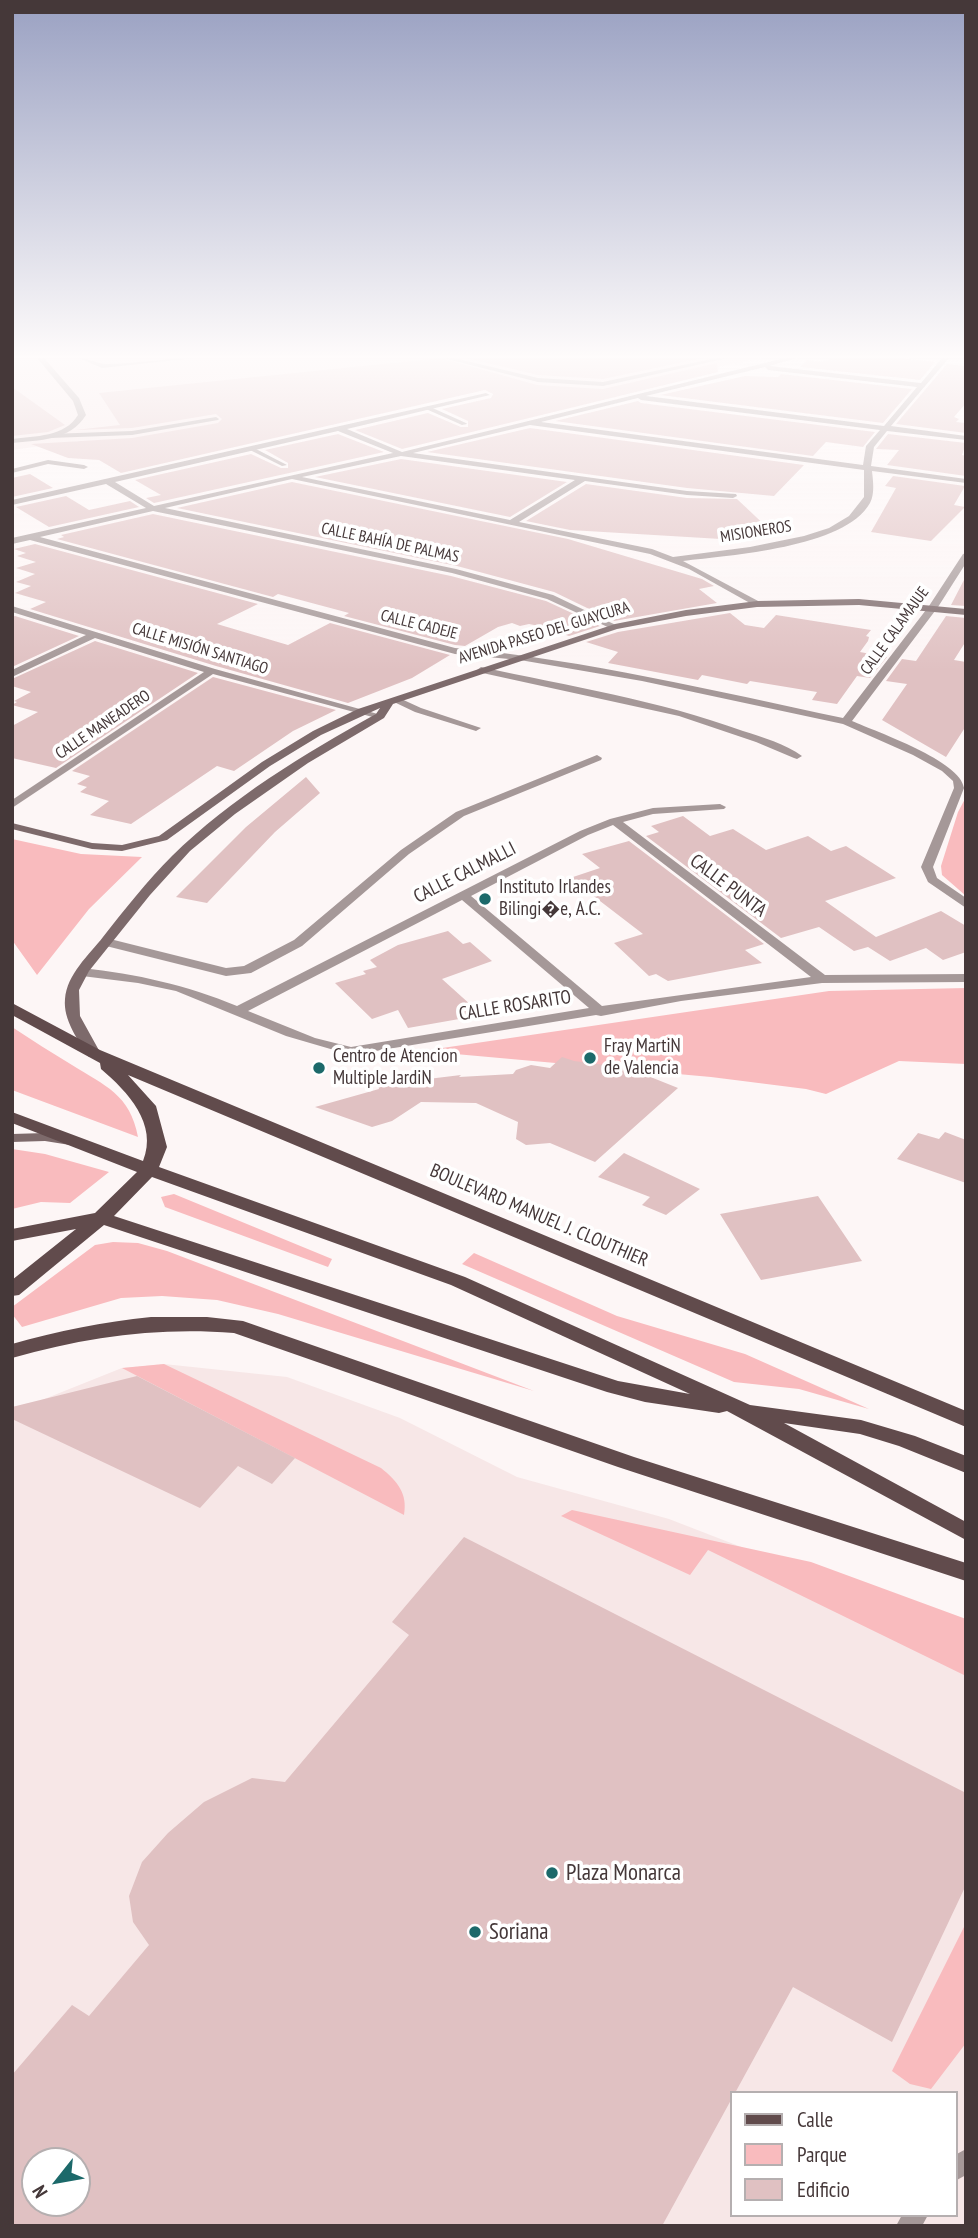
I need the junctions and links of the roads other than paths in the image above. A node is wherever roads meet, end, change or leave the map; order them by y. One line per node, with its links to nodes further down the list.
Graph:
1 (46, 462): 12 (street)
2 (51, 462): 10 (street)
3 (194, 462): 16 (street)
4 (279, 462): 9 (lane)
5 (360, 462): 13 (street)
6 (462, 462): 14 (street)
7 (818, 462): 11 (street)
8 (866, 462): 11 (street, MISIONEROS)
9 (284, 465)
10 (84, 467)
11 (866, 469): 15 (street); 24 (street, MISIONEROS)
12 (12, 471)
13 (289, 477): 19 (street); 20 (street)
14 (583, 479): 17 (street); 20 (street)
15 (966, 481)
16 (109, 482): 18 (street); 19 (street)
17 (733, 496)
18 (12, 503)
19 (152, 508): 21 (street); 29 (street, CALLE BAHÍA DE PALMAS)
20 (513, 522): 24 (street)
21 (30, 537): 22 (street); 31 (street, CALLE CADEJE)
22 (12, 541)
23 (966, 556): 26 (street, CALLE CALAMAJUE)
24 (674, 560): 25 (street)
25 (757, 604): 26 (street, AVENIDA PASEO DEL GUAYCURA); 29 (street, AVENIDA PASEO DEL GUAYCURA)
26 (933, 607): 28 (street, AVENIDA PASEO DEL GUAYCURA); 38 (street, CALLE CALAMAJUE)
27 (12, 609): 30 (street, CALLE MISIÓN SANTIAGO)
28 (966, 612)
29 (615, 627): 31 (street, AVENIDA PASEO DEL GUAYCURA)
30 (95, 634): 33 (street, CALLE MISIÓN SANTIAGO); 34 (street)
31 (520, 657): 32 (street, AVENIDA PASEO DEL GUAYCURA); 38 (street, CALLE CADEJE)
32 (481, 670): 35 (street, AVENIDA PASEO DEL GUAYCURA); 40 (lane)
33 (212, 671): 36 (street, CALLE MISIÓN SANTIAGO); 43 (street, CALLE MANEADERO)
34 (12, 674)
35 (392, 702): 36 (street, AVENIDA PASEO DEL GUAYCURA); 37 (street); 39 (lane)
36 (362, 711): 37 (street, CALLE MISIÓN SANTIAGO); 46 (street, AVENIDA PASEO DEL GUAYCURA)
37 (380, 716): 49 (street)
38 (846, 722): 42 (street, CALLE CADEJE)
39 (476, 728)
40 (797, 756)
41 (597, 758): 49 (street)
42 (962, 779): 48 (street)
43 (12, 806)
44 (720, 807): 45 (street, CALLE CALMALLI)
45 (614, 821): 47 (street, CALLE CALMALLI); 52 (street, CALLE PUNTA)
46 (12, 827)
47 (462, 894): 54 (street, CALLE CALMALLI); 55 (street)
48 (966, 904)
49 (106, 942): 50 (street)
50 (82, 972): 54 (street, CALLE ROSARITO); 56 (street)
51 (966, 978): 52 (street, CALLE ROSARITO)
52 (822, 979): 55 (street, CALLE ROSARITO)
53 (13, 1007): 56 (main road, BOULEVARD MANUEL J. CLOUTHIER)
54 (239, 1010): 55 (street, CALLE ROSARITO)
55 (601, 1012)
56 (94, 1054): 60 (main road, BOULEVARD MANUEL J. CLOUTHIER); 66 (main road, BOULEVARD MANUEL J. CLOUTHIER)
57 (12, 1117): 59 (main road)
58 (12, 1138): 59 (street)
59 (76, 1142): 60 (main road)
60 (149, 1170): 61 (main road); 65 (main road)
61 (101, 1218): 62 (main road); 63 (main road); 65 (main road)
62 (12, 1235)
63 (12, 1290)
64 (12, 1351): 69 (main road)
65 (741, 1409): 67 (main road); 68 (main road)
66 (966, 1420)
67 (966, 1465)
68 (966, 1532)
69 (966, 1572)

